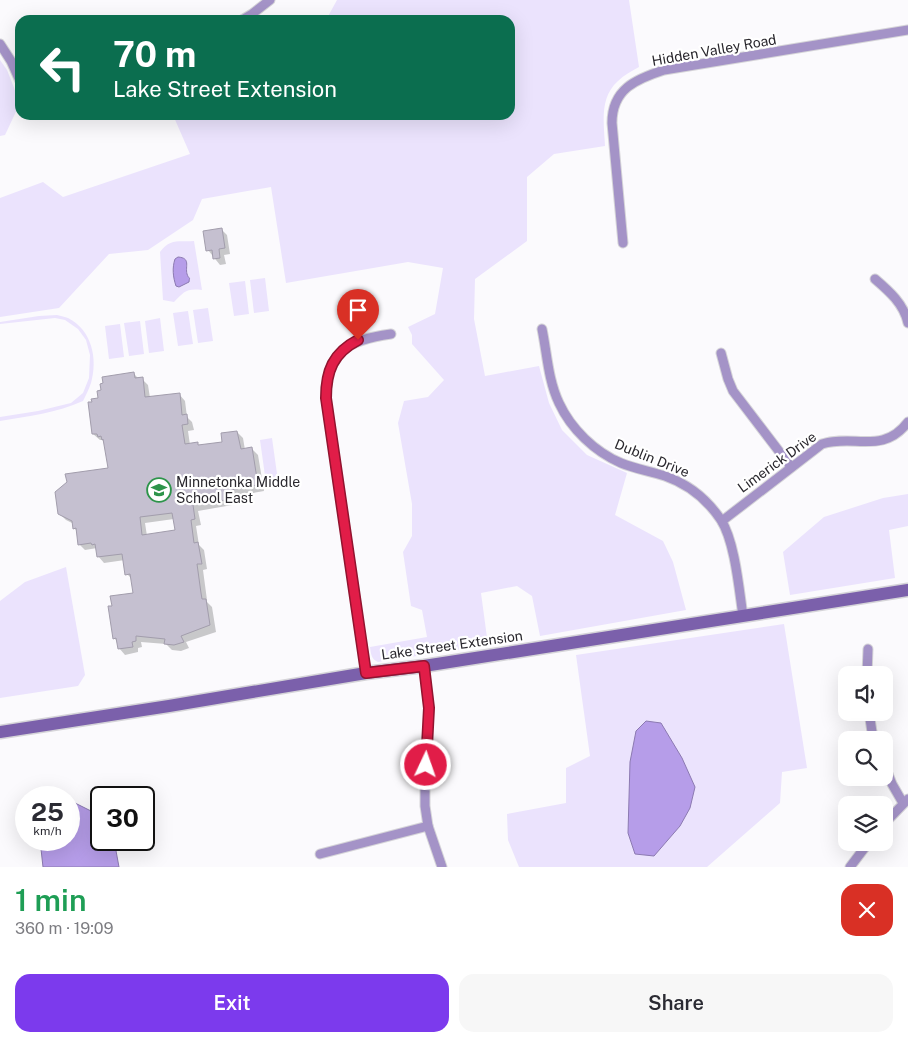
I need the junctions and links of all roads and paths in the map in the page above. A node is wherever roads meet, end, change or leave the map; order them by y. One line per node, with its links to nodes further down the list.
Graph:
1 (270, 0): 2 (street)
2 (250, 15)
3 (908, 30): 6 (street, Hidden Valley Road)
4 (0, 44): 5 (street)
5 (15, 70)
6 (623, 243)
7 (875, 279): 8 (street)
8 (908, 323)
9 (542, 329): 14 (street, Dublin Drive)
10 (391, 334): 20 (street)
11 (722, 353): 13 (street)
12 (908, 422): 13 (street, Limerick Drive)
13 (791, 467): 14 (street, Limerick Drive)
14 (722, 521): 16 (street, Dublin Drive)
15 (908, 590): 16 (street, Lake Street Extension)
16 (744, 616): 18 (street, Lake Street Extension)
17 (868, 649): 19 (street)
18 (424, 666): 20 (street, Lake Street Extension); 25 (street)
19 (867, 666)
20 (366, 673): 21 (street, Lake Street Extension)
21 (0, 732)
22 (893, 785): 23 (street)
23 (906, 801): 24 (street)
24 (893, 815)
25 (428, 826): 27 (street); 28 (street)
26 (862, 851): 29 (street)
27 (320, 854)
28 (442, 867)
29 (850, 867)

